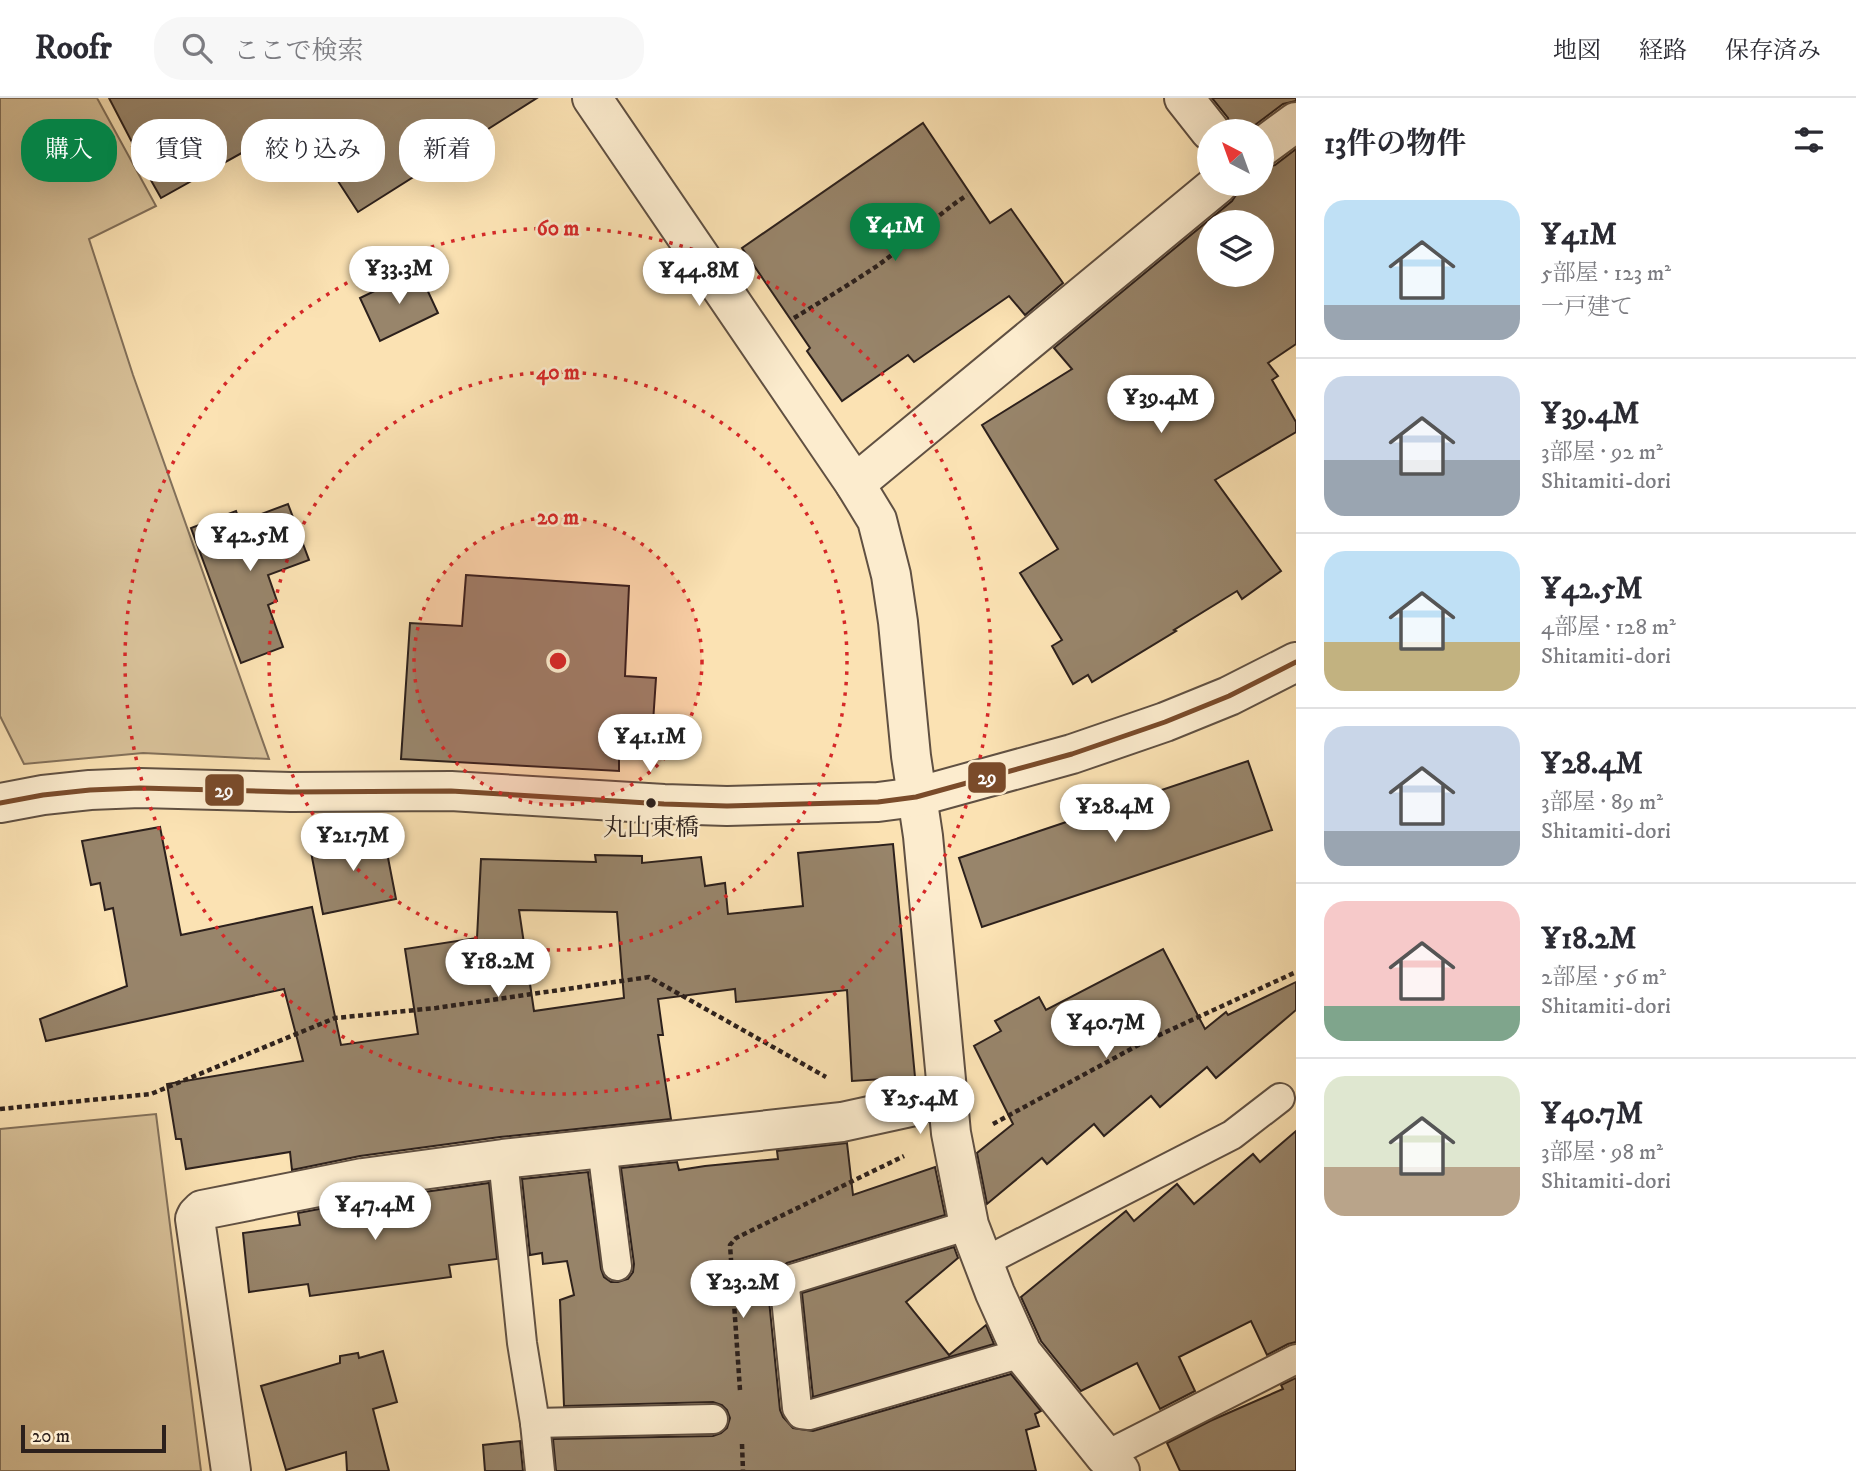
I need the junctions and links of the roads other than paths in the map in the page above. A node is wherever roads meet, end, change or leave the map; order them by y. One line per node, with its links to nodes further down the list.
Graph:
1 (592, 98): 7 (street)
2 (1184, 98): 3 (street)
3 (1200, 119)
4 (1296, 122): 5 (street)
5 (1274, 138)
6 (1203, 196): 7 (street)
7 (855, 484): 9 (street)
8 (1296, 662): 9 (street)
9 (916, 797): 10 (street); 11 (street)
10 (0, 803)
11 (946, 1090): 13 (street); 15 (street)
12 (1280, 1098): 16 (lane)
13 (602, 1148): 14 (street); 17 (lane)
14 (503, 1159): 21 (lane); 23 (street)
15 (969, 1225): 16 (street); 18 (lane)
16 (984, 1262): 18 (street)
17 (617, 1266)
18 (1022, 1353): 22 (street)
19 (1296, 1359): 22 (lane)
20 (713, 1419): 21 (lane)
21 (535, 1423): 24 (lane)
22 (1113, 1464)
23 (231, 1471)
24 (540, 1471)

